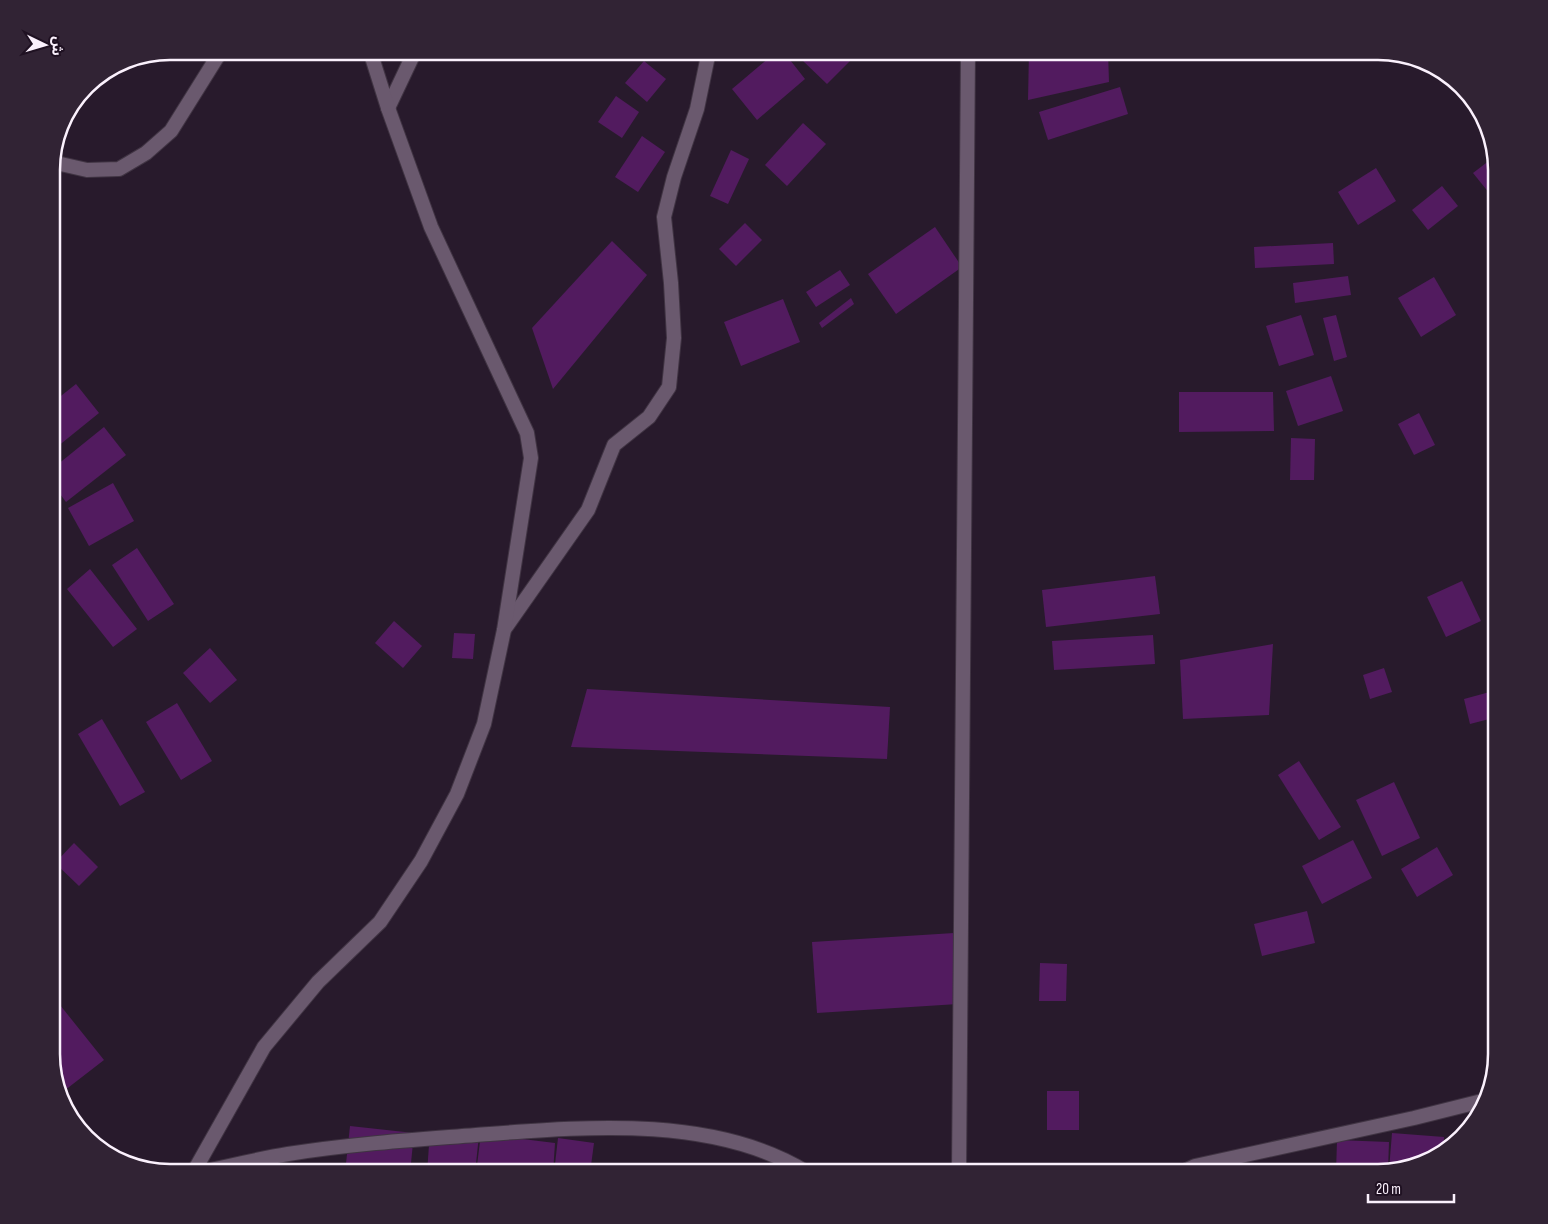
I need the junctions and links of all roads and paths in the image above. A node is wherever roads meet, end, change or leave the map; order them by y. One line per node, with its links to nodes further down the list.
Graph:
1 (215, 60): 7 (street)
2 (373, 60): 6 (street)
3 (411, 60): 6 (street)
4 (708, 60): 8 (street)
5 (968, 60): 13 (street)
6 (388, 108): 8 (street)
7 (60, 164)
8 (504, 630): 10 (street)
9 (1477, 1102): 14 (street)
10 (199, 1164)
11 (239, 1164): 12 (street)
12 (791, 1164)
13 (959, 1164)
14 (1204, 1164)

